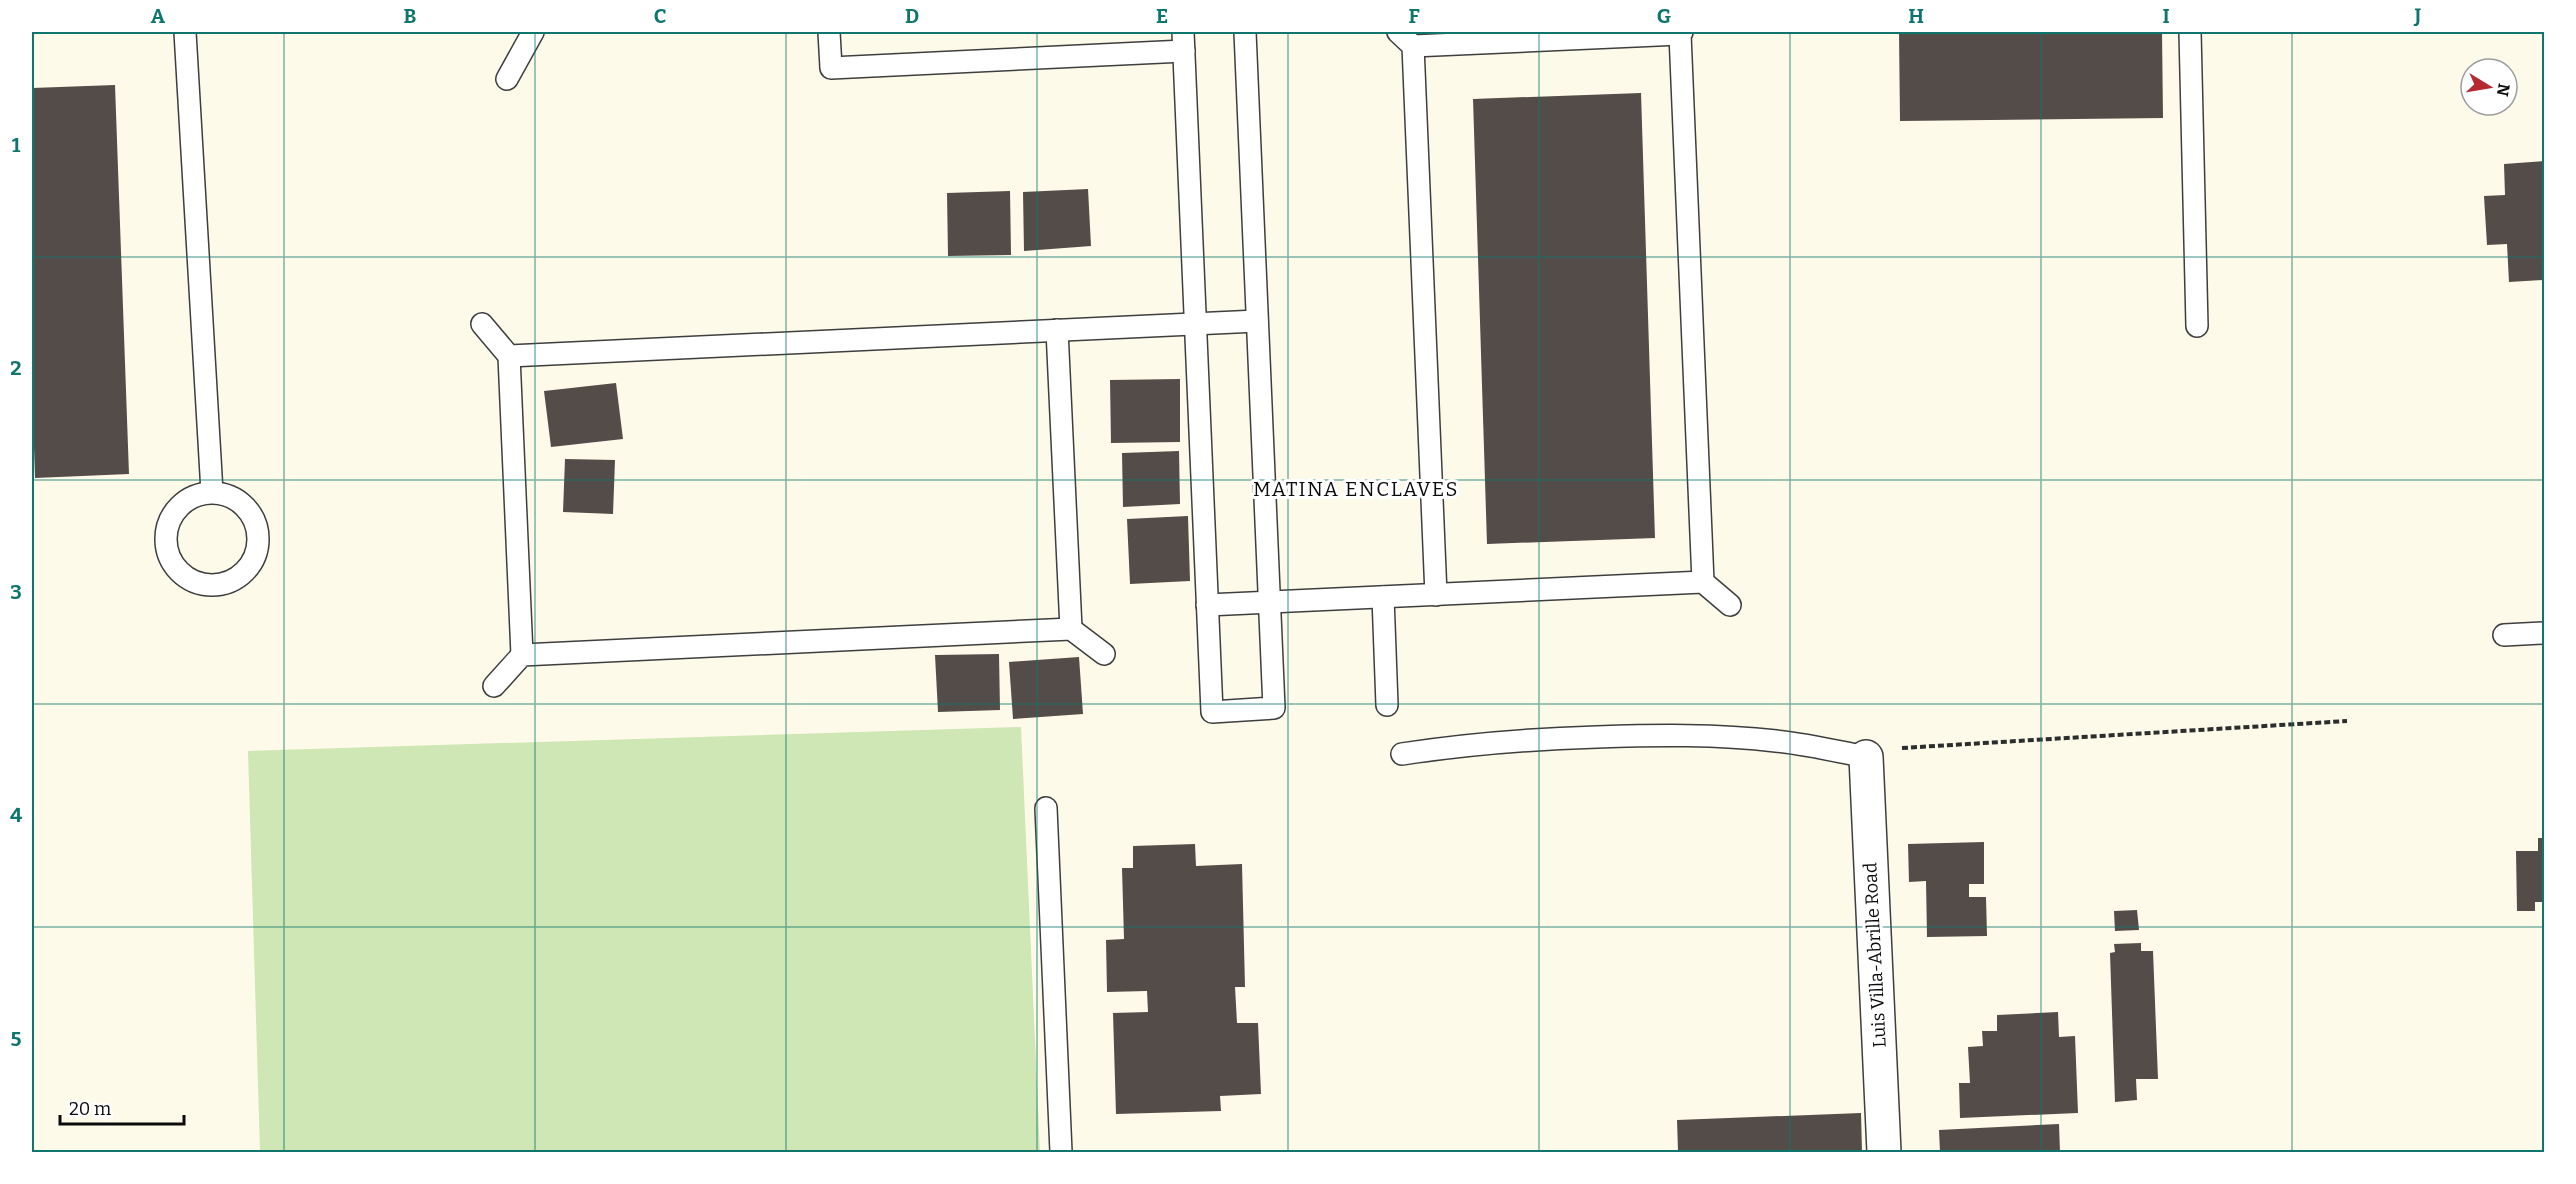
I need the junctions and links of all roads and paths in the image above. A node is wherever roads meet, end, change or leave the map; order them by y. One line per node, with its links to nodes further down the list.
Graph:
1 (185, 32): 17 (lane)
2 (533, 32): 10 (lane)
3 (829, 32): 8 (lane)
4 (1245, 32): 11 (lane)
5 (1398, 32): 9 (lane)
6 (2190, 32): 14 (lane)
7 (1681, 33): 9 (lane); 18 (lane)
8 (1183, 41): 13 (lane)
9 (1413, 46): 19 (lane)
10 (507, 79)
11 (1257, 321): 13 (lane); 21 (lane)
12 (482, 324): 16 (lane)
13 (1195, 324): 15 (lane); 22 (lane)
14 (2197, 326)
15 (1057, 330): 16 (lane); 24 (lane)
16 (509, 356): 28 (lane)
17 (212, 492): 17 (lane)
18 (1703, 582): 19 (lane); 23 (lane)
19 (1436, 595): 20 (lane)
20 (1383, 597): 21 (lane); 30 (lane)
21 (1270, 602): 22 (lane); 22 (lane)
22 (1208, 605)
23 (1731, 605)
24 (1071, 629): 27 (lane); 28 (lane)
25 (2544, 633): 26 (lane)
26 (2504, 634)
27 (1104, 654)
28 (522, 655): 29 (lane)
29 (494, 686)
30 (1387, 705)
31 (2347, 721): 33 (path)
32 (1401, 754): 33 (lane)
33 (1866, 757): 36 (street, Luis Villa-Abrille Road)
34 (1046, 808): 35 (lane)
35 (1061, 1152)
36 (1884, 1152)

